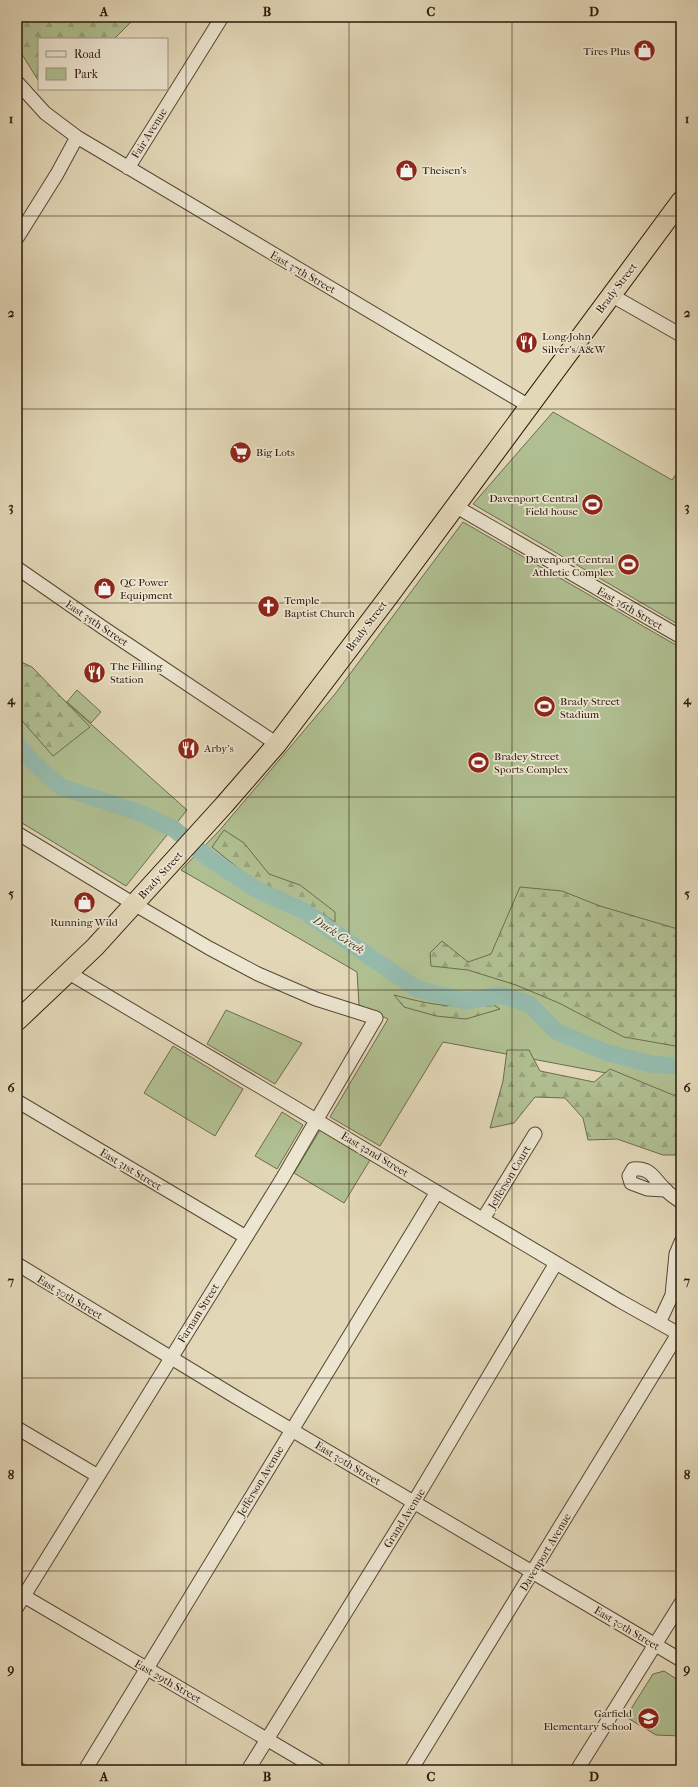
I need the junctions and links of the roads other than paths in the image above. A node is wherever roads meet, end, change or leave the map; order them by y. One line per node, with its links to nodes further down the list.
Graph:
1 (222, 17): 4 (street, Fair Avenue)
2 (17, 82): 3 (street, East 37th Street)
3 (77, 137): 4 (street, East 37th Street); 6 (street)
4 (128, 168): 9 (street, East 37th Street)
5 (681, 201): 7 (highway, Brady Street)
6 (17, 238)
7 (611, 295): 8 (street); 9 (highway, Brady Street)
8 (681, 335)
9 (529, 406): 10 (highway, Brady Street)
10 (455, 506): 12 (street, East 36th Street); 13 (highway, Brady Street)
11 (17, 568): 13 (street, East 35th Street)
12 (681, 637)
13 (276, 744): 15 (highway, Brady Street)
14 (17, 833): 15 (street)
15 (134, 904): 16 (highway, Brady Street); 19 (street, Farnam Street)
16 (69, 973): 17 (highway, Brady Street); 19 (street, East 32nd Street)
17 (17, 1021)
18 (17, 1101): 25 (street, East 31st Street)
19 (317, 1120): 22 (street, East 32nd Street); 25 (street, Farnam Street)
20 (536, 1134): 24 (street, Jefferson Court)
21 (665, 1190): 23 (street)
22 (437, 1192): 24 (street, East 32nd Street); 33 (street, Jefferson Avenue)
23 (681, 1202)
24 (483, 1219): 27 (street, East 32nd Street)
25 (246, 1237): 31 (street, Farnam Street)
26 (681, 1242): 29 (street)
27 (556, 1263): 29 (street, East 32nd Street); 35 (street, Grand Avenue)
28 (17, 1264): 31 (street, East 30th Street)
29 (659, 1323): 30 (street, East 32nd Street)
30 (679, 1334): 36 (street, Davenport Avenue)
31 (171, 1358): 33 (street, East 30th Street); 34 (street, Farnam Street)
32 (17, 1428): 34 (street)
33 (291, 1429): 35 (street, East 30th Street); 41 (street, Jefferson Avenue)
34 (98, 1476): 37 (street, Farnam Street)
35 (414, 1502): 36 (street, East 30th Street); 42 (street, Grand Avenue)
36 (533, 1572): 39 (street, East 30th Street); 48 (street, Davenport Avenue)
37 (19, 1598): 41 (street, East 29th Street)
38 (681, 1603): 39 (street)
39 (655, 1645): 40 (street, East 30th Street); 49 (street)
40 (681, 1660)
41 (147, 1668): 42 (street, East 29th Street); 45 (street, Jefferson Avenue)
42 (267, 1739): 46 (street, Grand Avenue); 47 (street, East 29th Street)
43 (17, 1768): 44 (street)
44 (20, 1770)
45 (85, 1770)
46 (248, 1770)
47 (319, 1770)
48 (412, 1770)
49 (577, 1770)

